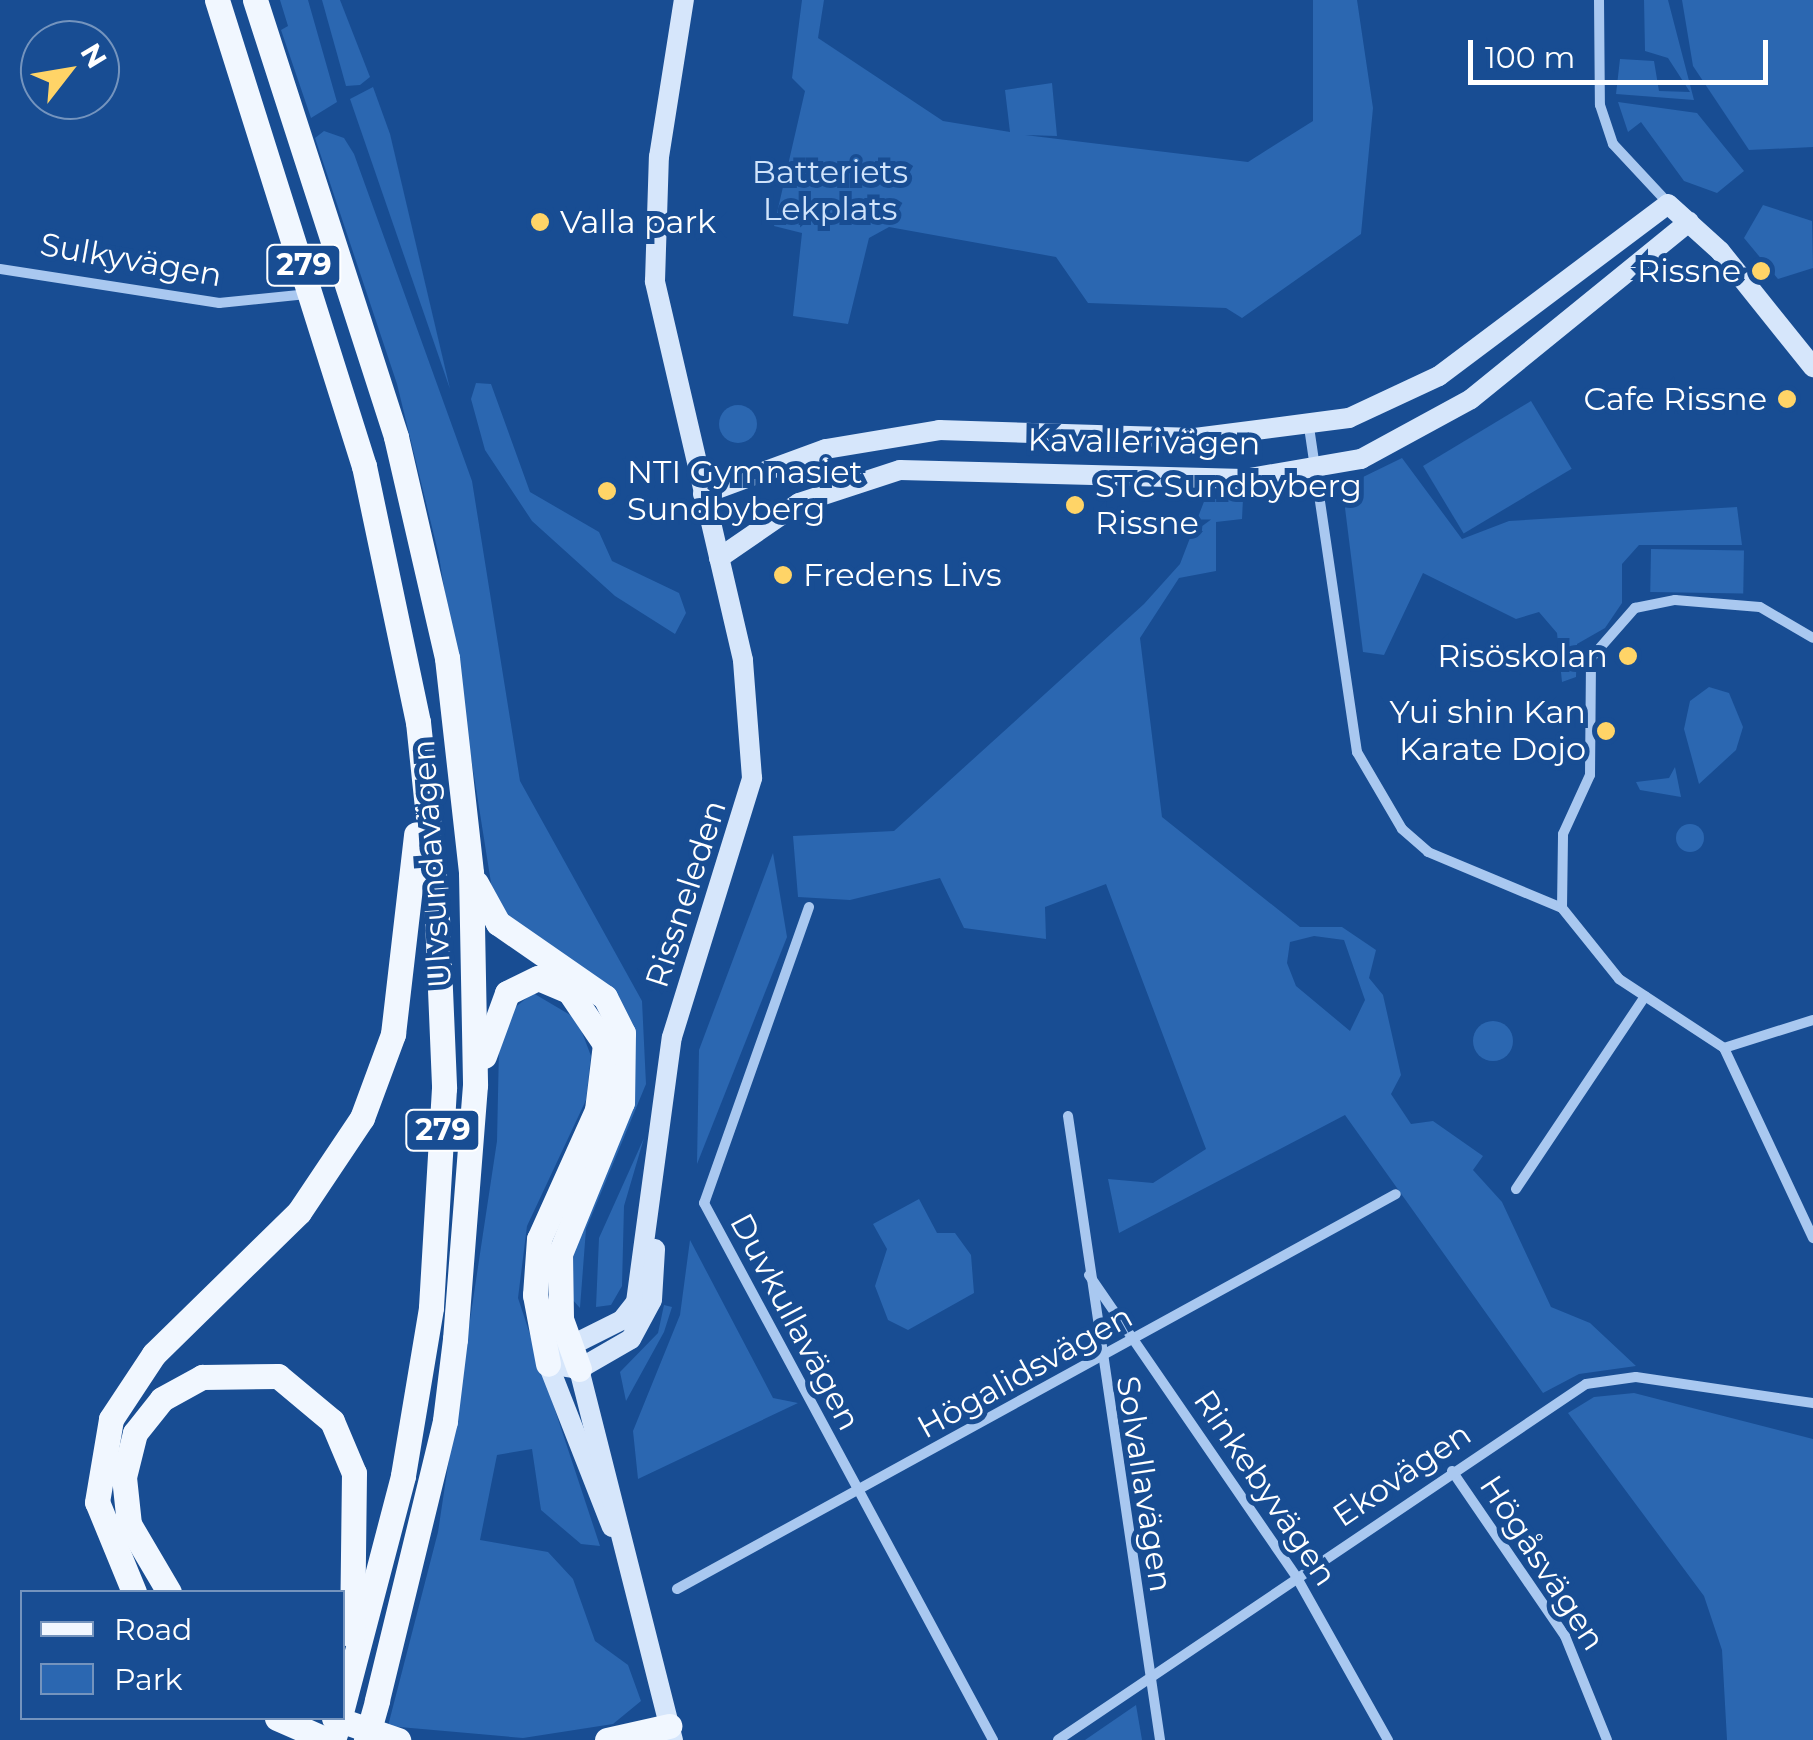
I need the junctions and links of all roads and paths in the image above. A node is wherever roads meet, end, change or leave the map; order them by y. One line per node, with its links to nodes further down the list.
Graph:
1 (217, 0): 8 (main road, Ulvsundavägen / 279)
2 (255, 0): 9 (main road, Ulvsundavägen / 279)
3 (682, 0): 13 (street, Rissneleden)
4 (1599, 0): 5 (street)
5 (1668, 204): 6 (street); 11 (street, Kavallerivägen)
6 (1689, 222): 10 (street); 12 (street, Kavallerivägen)
7 (0, 269): 8 (street, Sulkyvägen)
8 (313, 293): 9 (main road); 16 (main road, Ulvsundavägen / 279)
9 (375, 366): 17 (main road, Ulvsundavägen / 279)
10 (1813, 367)
11 (1309, 427): 12 (street); 13 (street, Kavallerivägen)
12 (1316, 471): 14 (street, Kavallerivägen); 19 (street)
13 (703, 494): 14 (street, Rissneleden)
14 (720, 558): 25 (street, Rissneleden)
15 (1813, 638): 19 (street)
16 (418, 722): 41 (main road); 44 (main road, Ulvsundavägen / 279)
17 (471, 873): 23 (main road, Ulvsundavägen / 279); 30 (main road)
18 (810, 907): 37 (street, Duvkullavägen)
19 (1562, 908): 20 (street)
20 (1645, 996): 22 (street); 26 (street)
21 (1813, 1020): 22 (street)
22 (1724, 1048): 28 (street)
23 (476, 1085): 32 (main road); 49 (main road, Ulvsundavägen / 279, bridge)
24 (1068, 1116): 29 (street, Solvallavägen)
25 (661, 1127): 30 (street, Rissneleden); 34 (street, Rissneleden)
26 (1516, 1189)
27 (1396, 1194): 31 (street, Högalidsvägen)
28 (1813, 1238)
29 (1087, 1272): 31 (street, Rinkebyvägen); 33 (street, Solvallavägen)
30 (569, 1341): 32 (street, Rissneleden); 34 (main road)
31 (1132, 1341): 33 (street, Högalidsvägen); 39 (street, Rinkebyvägen)
32 (548, 1364): 34 (street); 38 (street)
33 (1098, 1364): 37 (street, Högalidsvägen); 43 (street, Solvallavägen)
34 (579, 1369): 38 (street)
35 (1813, 1404): 36 (street, Ekovägen)
36 (1452, 1471): 39 (street, Ekovägen); 56 (street, Högåsvägen)
37 (858, 1492): 40 (street, Högalidsvägen); 52 (street, Duvkullavägen)
38 (615, 1534): 47 (street)
39 (1297, 1578): 43 (street, Ekovägen); 55 (street, Rinkebyvägen)
40 (678, 1589)
41 (133, 1590)
42 (168, 1590): 44 (main road)
43 (1150, 1677): 53 (street, Ekovägen); 54 (street, Solvallavägen)
44 (345, 1699)
45 (282, 1720): 48 (main road)
46 (343, 1720): 50 (main road)
47 (671, 1733): 51 (main road)
48 (330, 1740)
49 (366, 1740)
50 (398, 1740)
51 (607, 1740)
52 (994, 1740)
53 (1058, 1740)
54 (1160, 1740)
55 (1388, 1740)
56 (1608, 1740)

